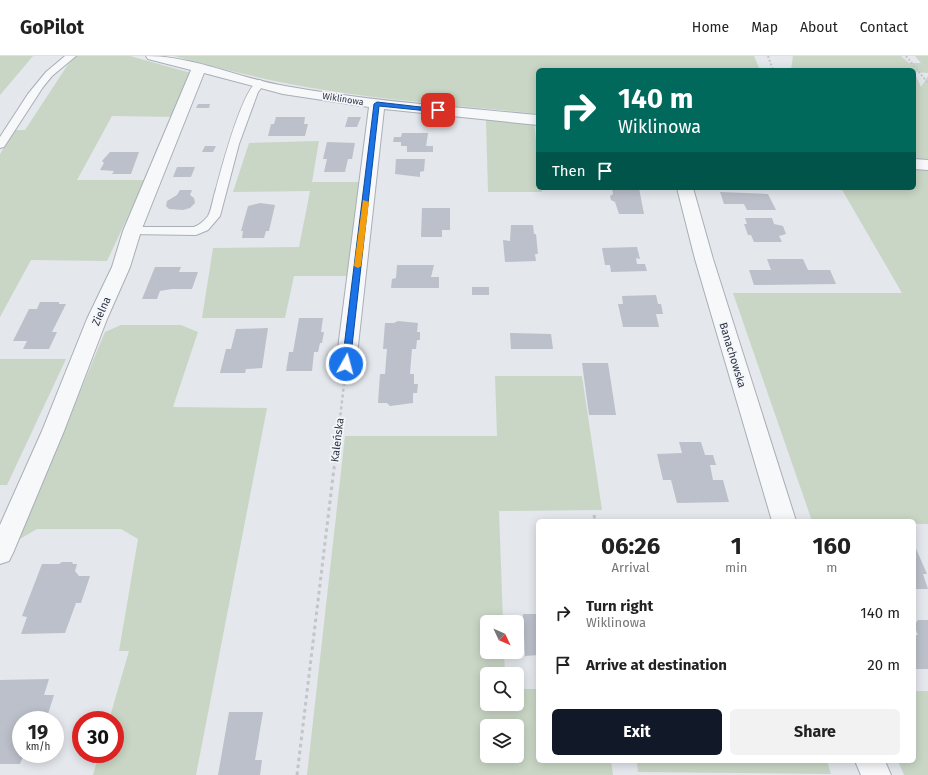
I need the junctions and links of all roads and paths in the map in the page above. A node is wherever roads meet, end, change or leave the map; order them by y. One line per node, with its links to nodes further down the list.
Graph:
1 (71, 56): 13 (lane)
2 (152, 56): 5 (street, Wiklinowa)
3 (768, 56): 6 (path)
4 (906, 56): 8 (path)
5 (199, 68): 9 (street, Wiklinowa); 17 (street, Zielna)
6 (772, 68)
7 (916, 68): 10 (path)
8 (916, 68)
9 (260, 83): 11 (street, Wiklinowa); 17 (lane)
10 (928, 83)
11 (377, 104): 12 (street, Wiklinowa); 18 (street)
12 (536, 120)
13 (0, 145)
14 (916, 164): 15 (street)
15 (928, 165)
16 (686, 190): 21 (street, Banachowska)
17 (132, 231): 22 (street, Zielna)
18 (346, 364): 24 (path, Kaleńska)
19 (594, 516): 20 (path)
20 (595, 519)
21 (783, 519)
22 (0, 553)
23 (871, 763): 25 (street)
24 (297, 775)
25 (876, 775)

